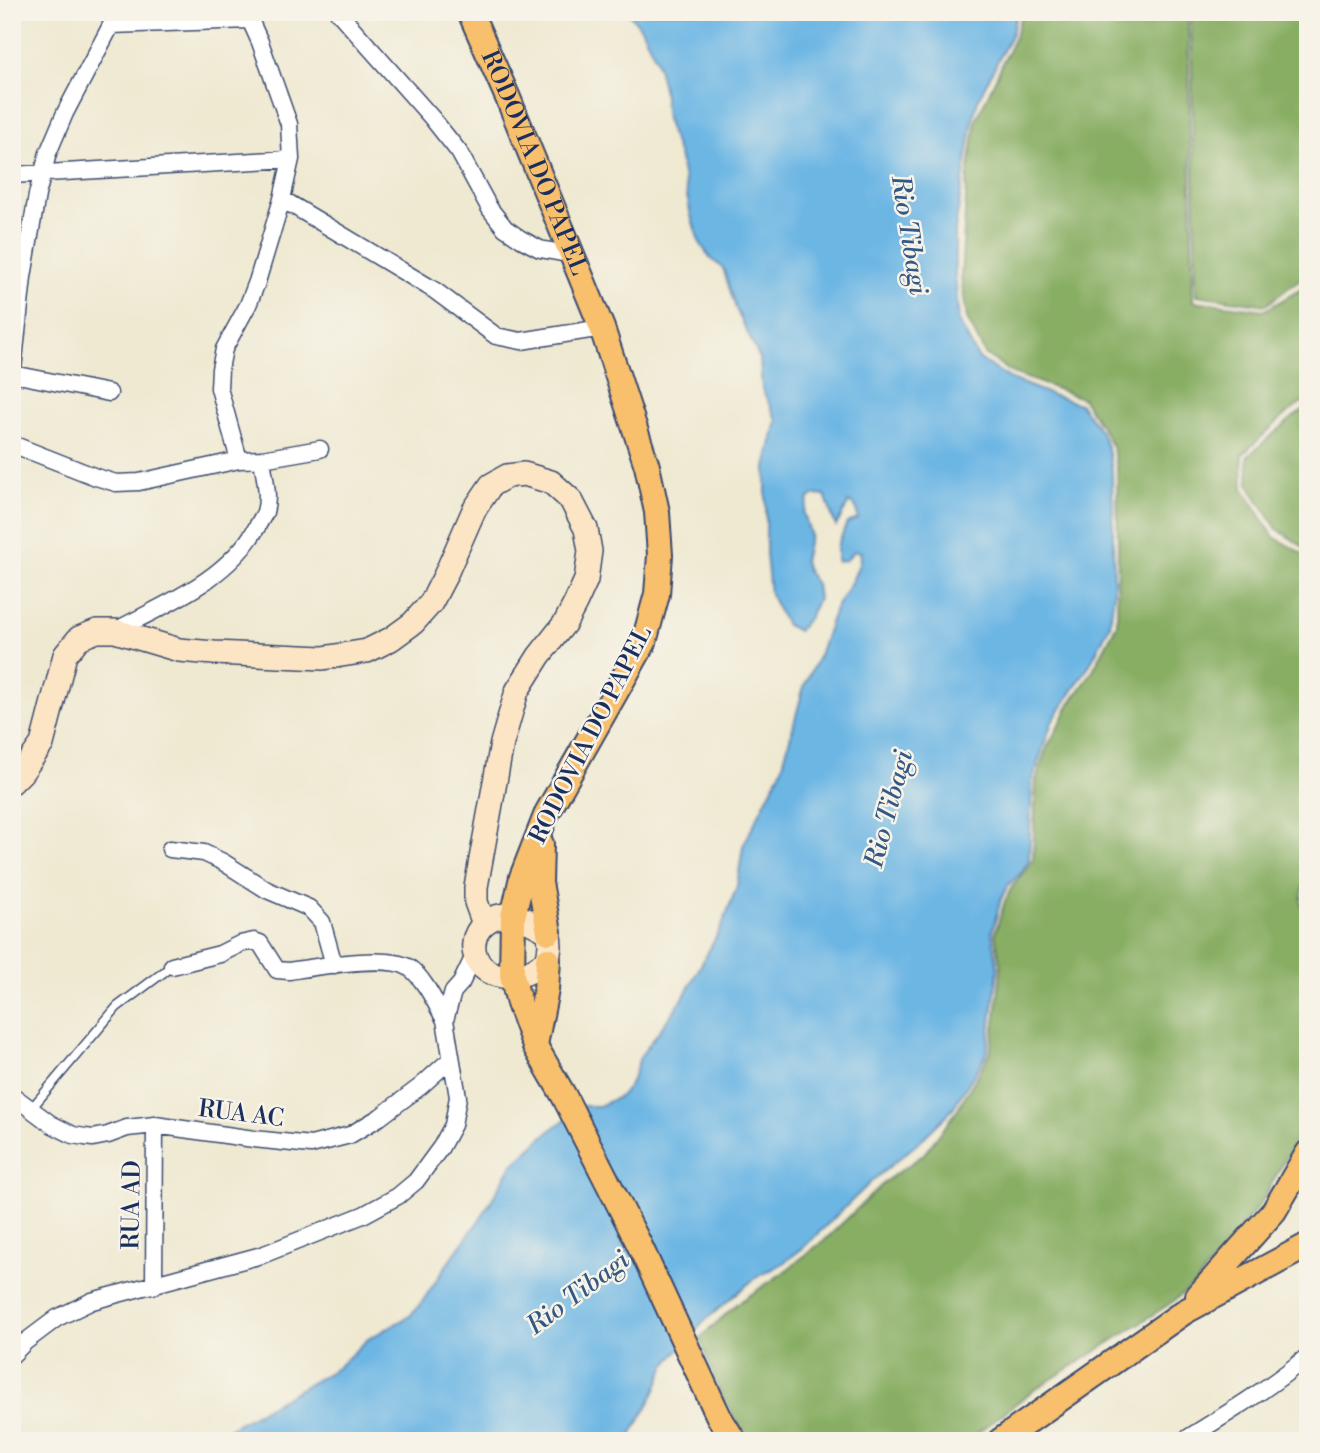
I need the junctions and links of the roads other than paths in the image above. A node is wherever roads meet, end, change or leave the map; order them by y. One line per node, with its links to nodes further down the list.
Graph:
1 (338, 12): 9 (street)
2 (470, 12): 9 (main road, RODOVIA DO PAPEL)
3 (253, 16): 4 (street); 5 (street)
4 (115, 19): 6 (street)
5 (291, 159): 6 (street); 8 (street)
6 (43, 173): 7 (street); 10 (street)
7 (12, 175)
8 (282, 198): 11 (street); 17 (street)
9 (573, 255): 11 (main road, RODOVIA DO PAPEL)
10 (16, 300): 12 (street)
11 (602, 328): 20 (main road, RODOVIA DO PAPEL)
12 (13, 376): 13 (street)
13 (108, 393)
14 (12, 444): 17 (street)
15 (320, 449): 16 (street)
16 (262, 458): 17 (street); 18 (street)
17 (239, 460)
18 (115, 631): 19 (main road); 23 (main road)
19 (12, 782)
20 (547, 813): 22 (main road, RODOVIA DO PAPEL); 24 (main road)
21 (170, 849): 27 (street)
22 (513, 917): 23 (main road); 24 (main road); 29 (main road, RODOVIA DO PAPEL)
23 (484, 923): 26 (main road)
24 (549, 932): 25 (main road)
25 (548, 960): 29 (main road); 31 (main road)
26 (481, 963): 29 (main road); 30 (street)
27 (334, 965): 28 (street); 30 (street)
28 (172, 966): 34 (lane)
29 (512, 975): 31 (main road, RODOVIA DO PAPEL)
30 (444, 1020): 32 (street)
31 (535, 1046): 42 (main road, RODOVIA DO PAPEL)
32 (451, 1059): 35 (street, RUA AC); 38 (street)
33 (12, 1095): 34 (street, RUA AC)
34 (30, 1110): 35 (street, RUA AC)
35 (155, 1125): 38 (street, RUA AD)
36 (1308, 1154): 39 (main road)
37 (1308, 1245): 39 (main road)
38 (154, 1286): 40 (street)
39 (1184, 1311): 43 (main road)
40 (12, 1355)
41 (1308, 1356): 44 (street)
42 (733, 1441)
43 (1000, 1441)
44 (1183, 1441)

